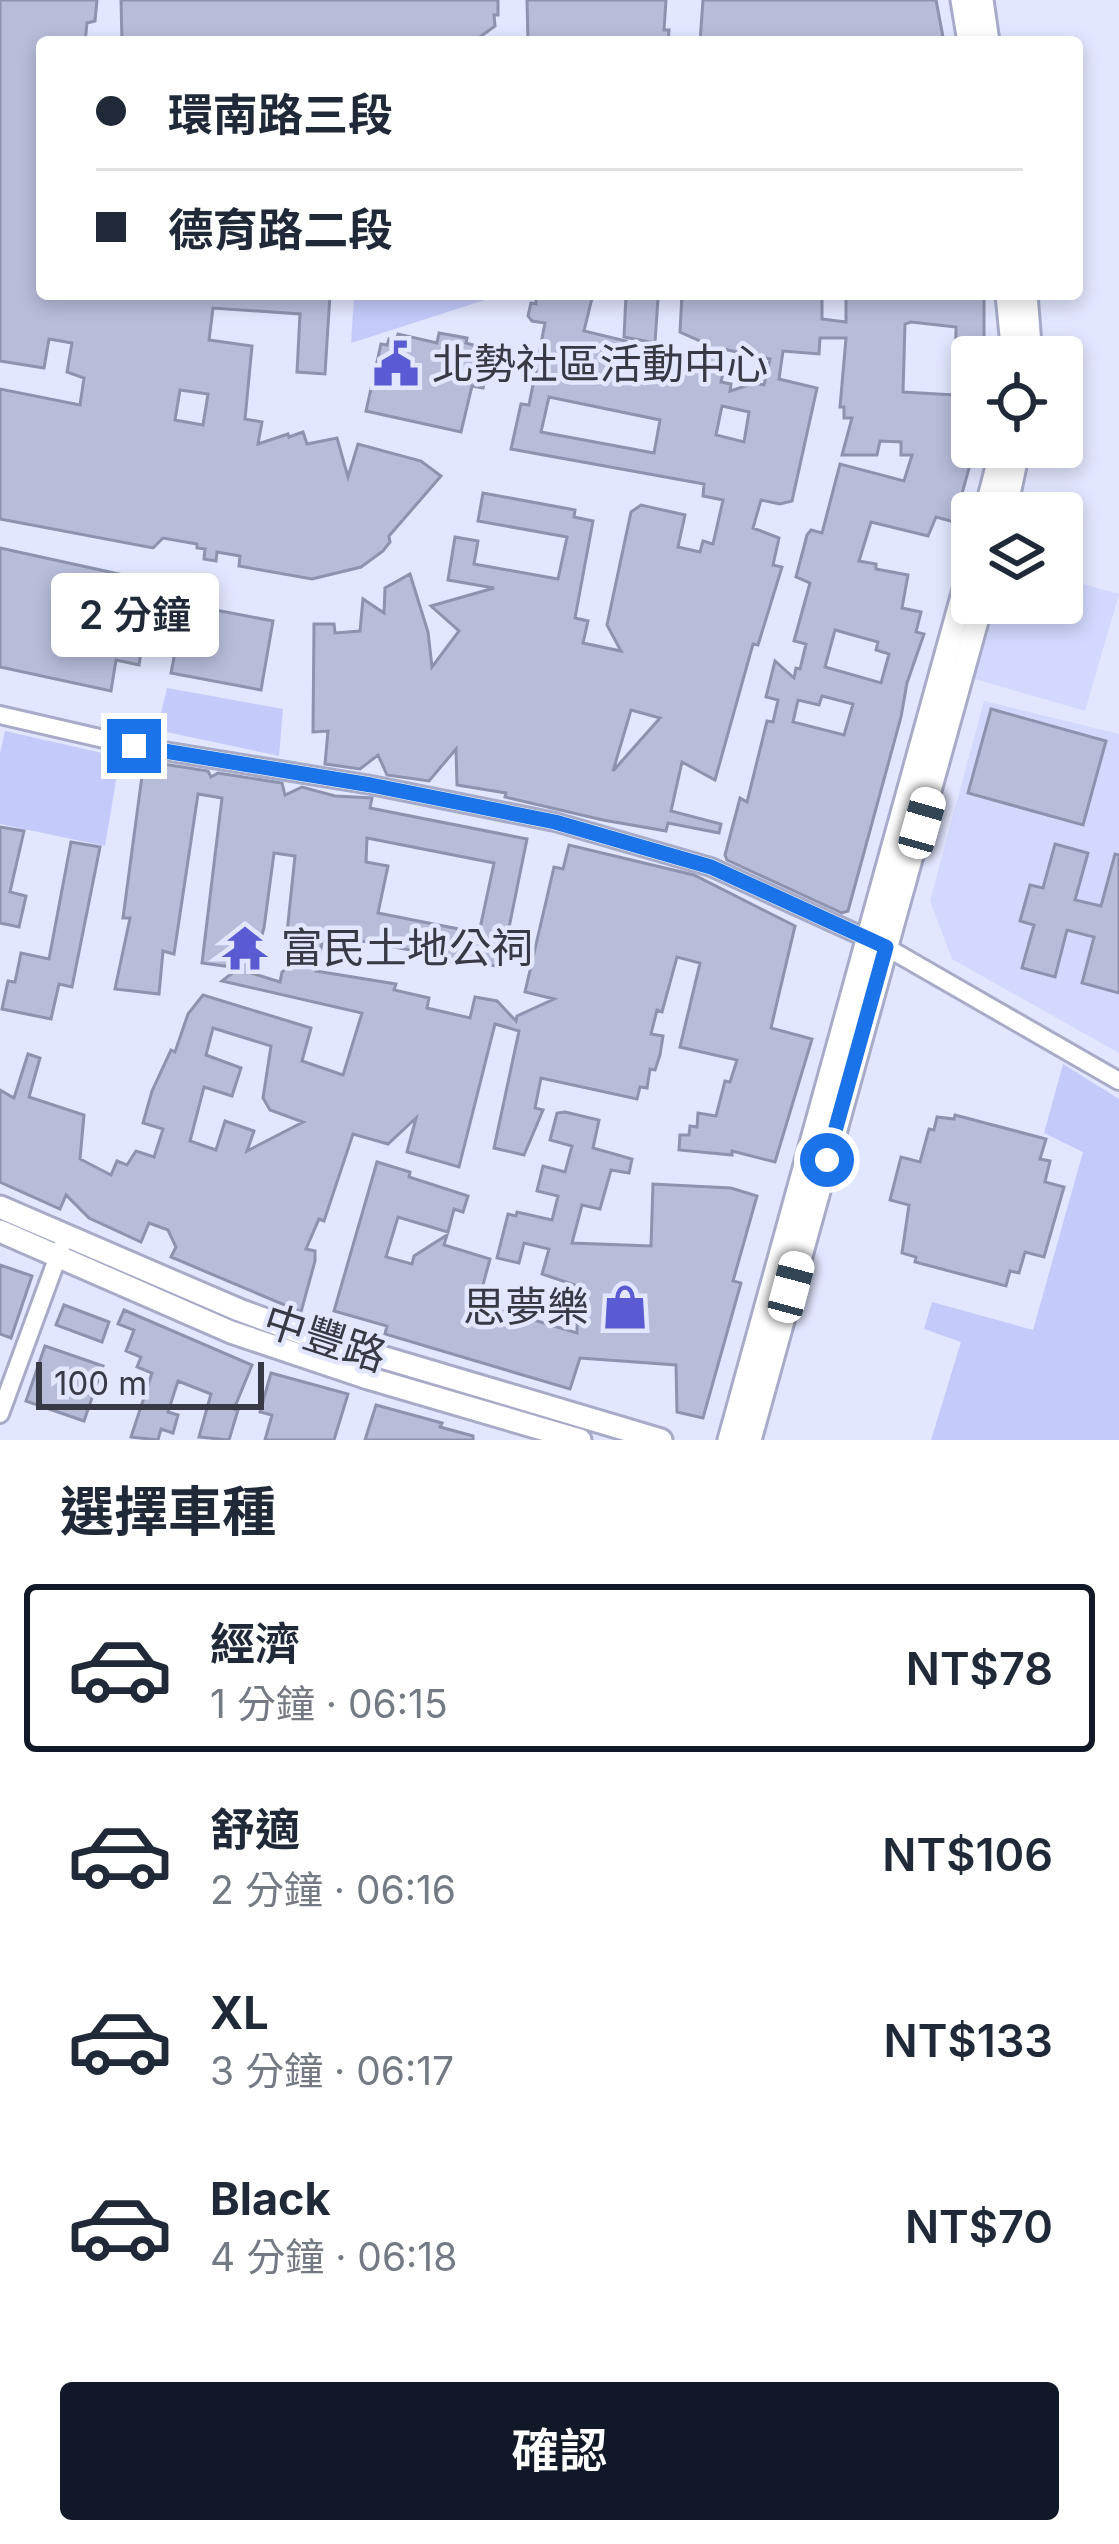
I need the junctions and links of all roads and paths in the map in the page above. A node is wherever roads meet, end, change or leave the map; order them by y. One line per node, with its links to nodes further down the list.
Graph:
1 (962, 0): 3 (main road)
2 (982, 0): 4 (main road)
3 (968, 36)
4 (987, 36)
5 (1008, 300): 7 (main road)
6 (1026, 300): 8 (main road)
7 (1011, 336)
8 (1029, 336)
9 (956, 624): 12 (main road)
10 (975, 624): 12 (main road)
11 (0, 715): 12 (street)
12 (875, 942): 13 (street); 20 (main road); 21 (main road)
13 (1119, 1081)
14 (0, 1207): 16 (main road, 中豐路)
15 (0, 1231): 16 (main road, 中豐路)
16 (61, 1246): 17 (street); 18 (main road, 中豐路); 19 (main road, 中豐路)
17 (0, 1414)
18 (580, 1440)
19 (661, 1440)
20 (729, 1440)
21 (751, 1440)

